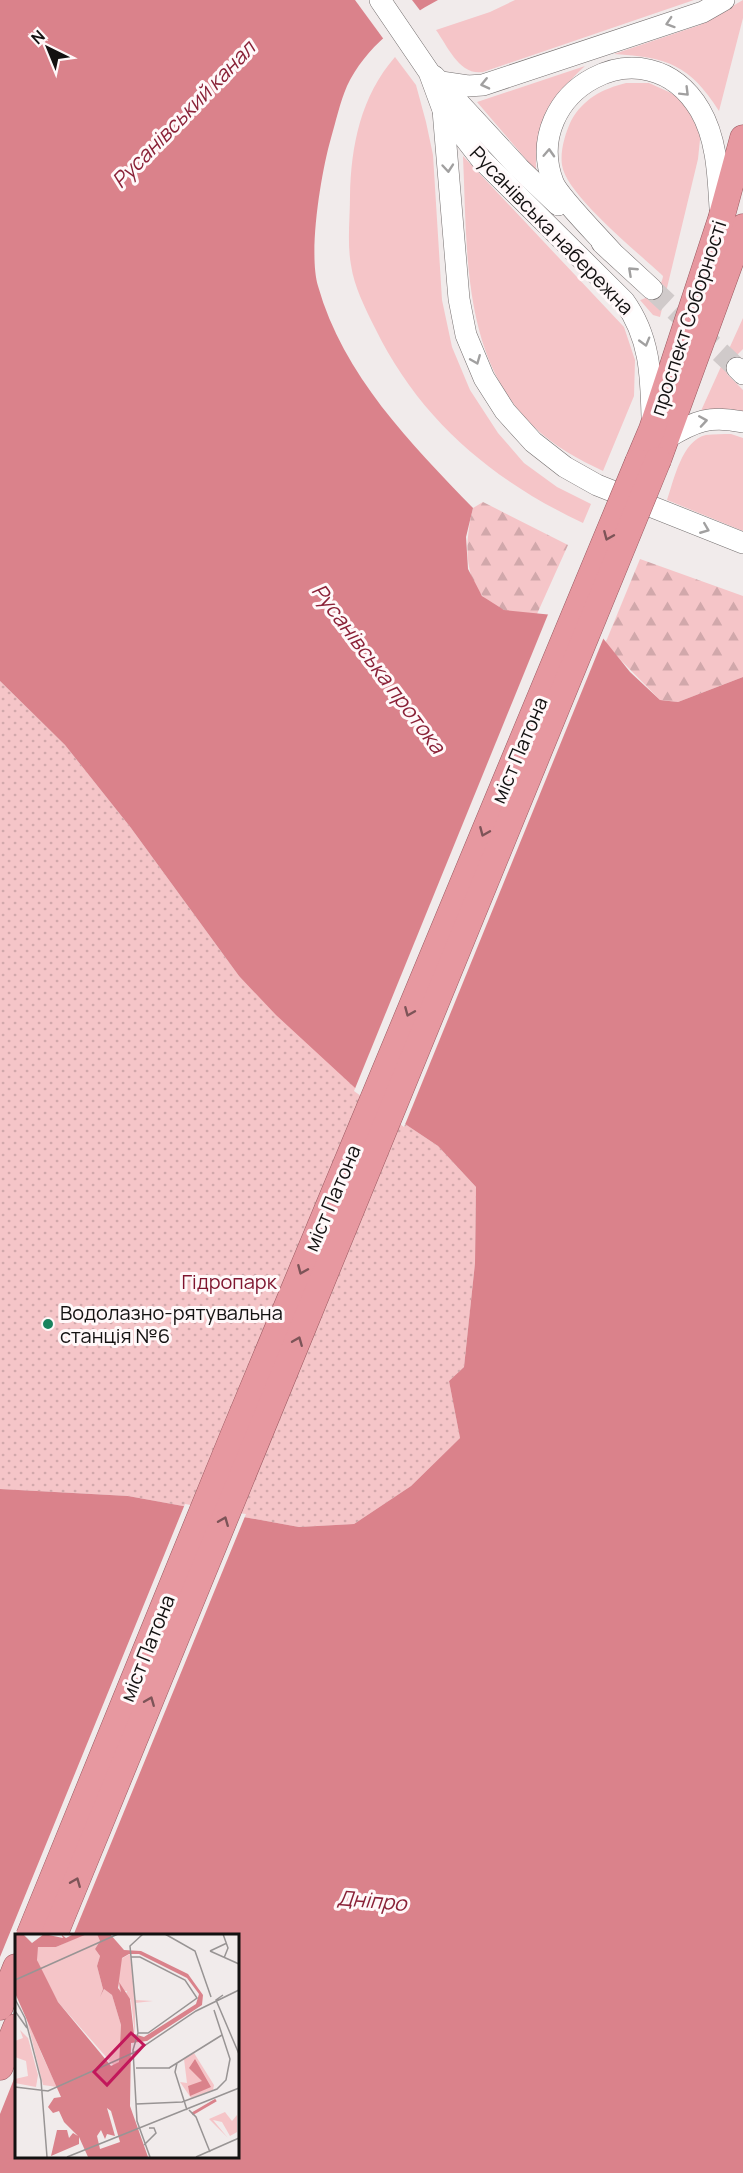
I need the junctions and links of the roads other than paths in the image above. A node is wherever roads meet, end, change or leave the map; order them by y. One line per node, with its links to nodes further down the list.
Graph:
1 (380, 0): 3 (main road, Русанівська набережна)
2 (724, 0): 3 (main road, one-way to 3)
3 (431, 72): 4 (main road, Русанівська набережна); 7 (main road, Русанівська набережна)
4 (443, 110): 12 (main road, Русанівська набережна, one-way to 12); 13 (main road, Русанівська набережна, one-way to 13)
5 (743, 138): 6 (highway, проспект Соборності)
6 (732, 223): 7 (main road, one-way to 6); 9 (highway, проспект Соборності); 12 (highway, проспект Соборності)
7 (612, 252): 10 (main road, Русанівська набережна, one-way to 7)
8 (743, 255): 9 (main road)
9 (724, 283): 12 (highway, проспект Соборності)
10 (652, 290)
11 (743, 422): 12 (main road, one-way to 11)
12 (654, 447): 14 (highway, міст Патона, one-way to 14, bridge); 15 (highway, міст Патона, one-way to 12, bridge)
13 (743, 543)
14 (30, 1934)
15 (55, 1934)
16 (15, 1970): 17 (highway)
17 (0, 2007)
18 (15, 2030): 19 (highway)
19 (0, 2067)

